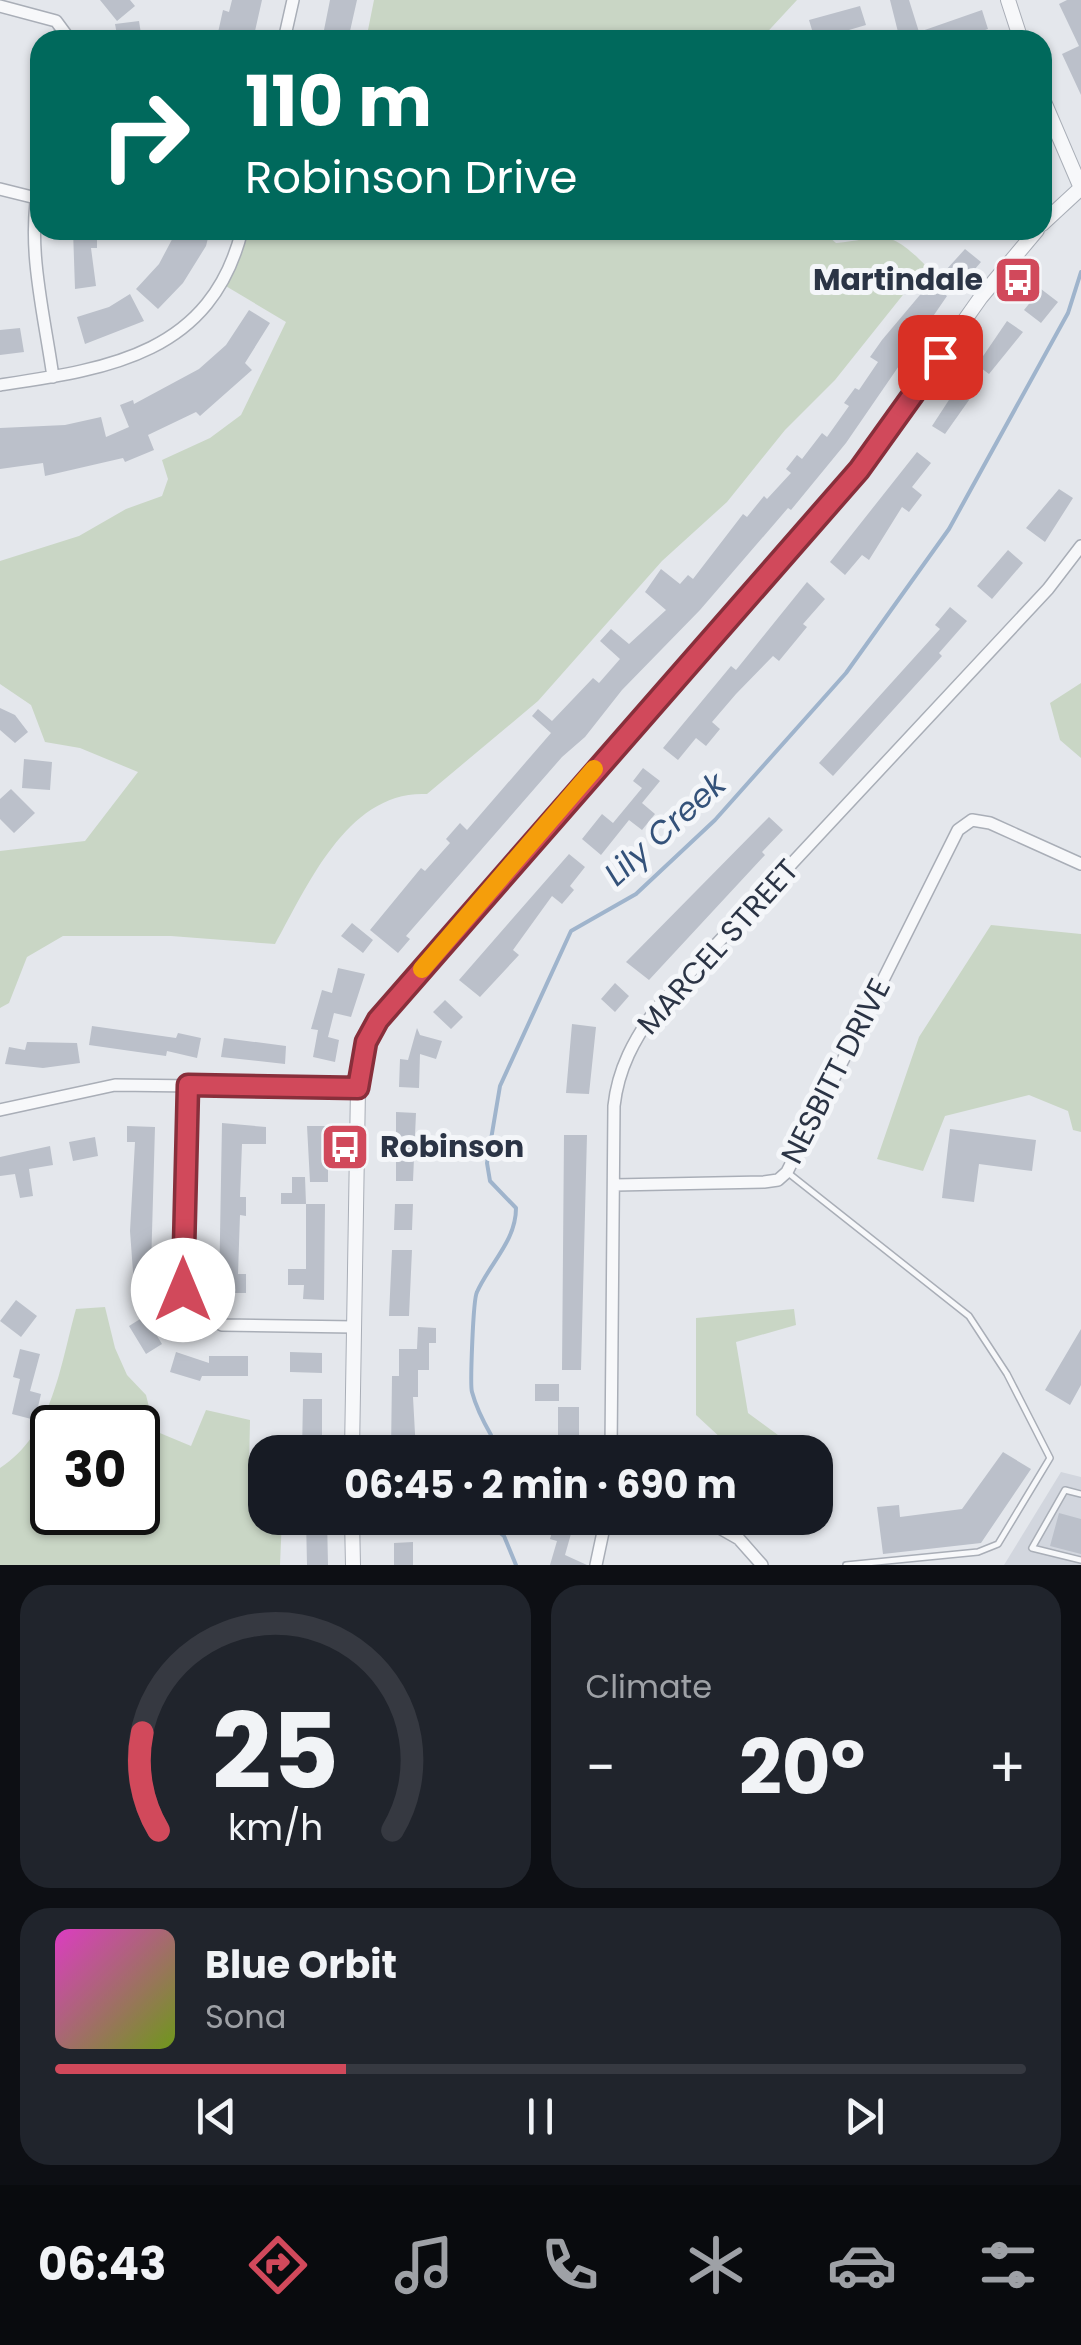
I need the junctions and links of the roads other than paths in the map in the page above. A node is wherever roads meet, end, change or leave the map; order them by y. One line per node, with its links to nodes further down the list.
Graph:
1 (293, 0): 5 (street)
2 (1008, 0): 6 (street)
3 (0, 6): 4 (street)
4 (62, 30)
5 (286, 30)
6 (1018, 30)
7 (1052, 120): 8 (street)
8 (1081, 188): 11 (street)
9 (0, 190): 10 (street)
10 (30, 197)
11 (1052, 215)
12 (35, 240): 15 (street)
13 (238, 240): 15 (street)
14 (1029, 240): 20 (street)
15 (53, 377): 16 (street)
16 (0, 384)
17 (1081, 546): 23 (street, MARCEL STREET)
18 (1081, 864): 22 (street, NESBITT DRIVE)
19 (188, 1085): 20 (street); 21 (street); 24 (street)
20 (358, 1088): 24 (street)
21 (0, 1110)
22 (787, 1172): 23 (street, NESBITT DRIVE); 35 (lane)
23 (616, 1184): 26 (street, MARCEL STREET)
24 (354, 1327): 25 (street)
25 (352, 1435)
26 (611, 1435)
27 (1081, 1494): 31 (lane)
28 (352, 1535): 32 (street)
29 (602, 1535): 33 (street)
30 (732, 1535): 34 (street)
31 (1081, 1560)
32 (353, 1565)
33 (596, 1565)
34 (762, 1565)
35 (846, 1565)

